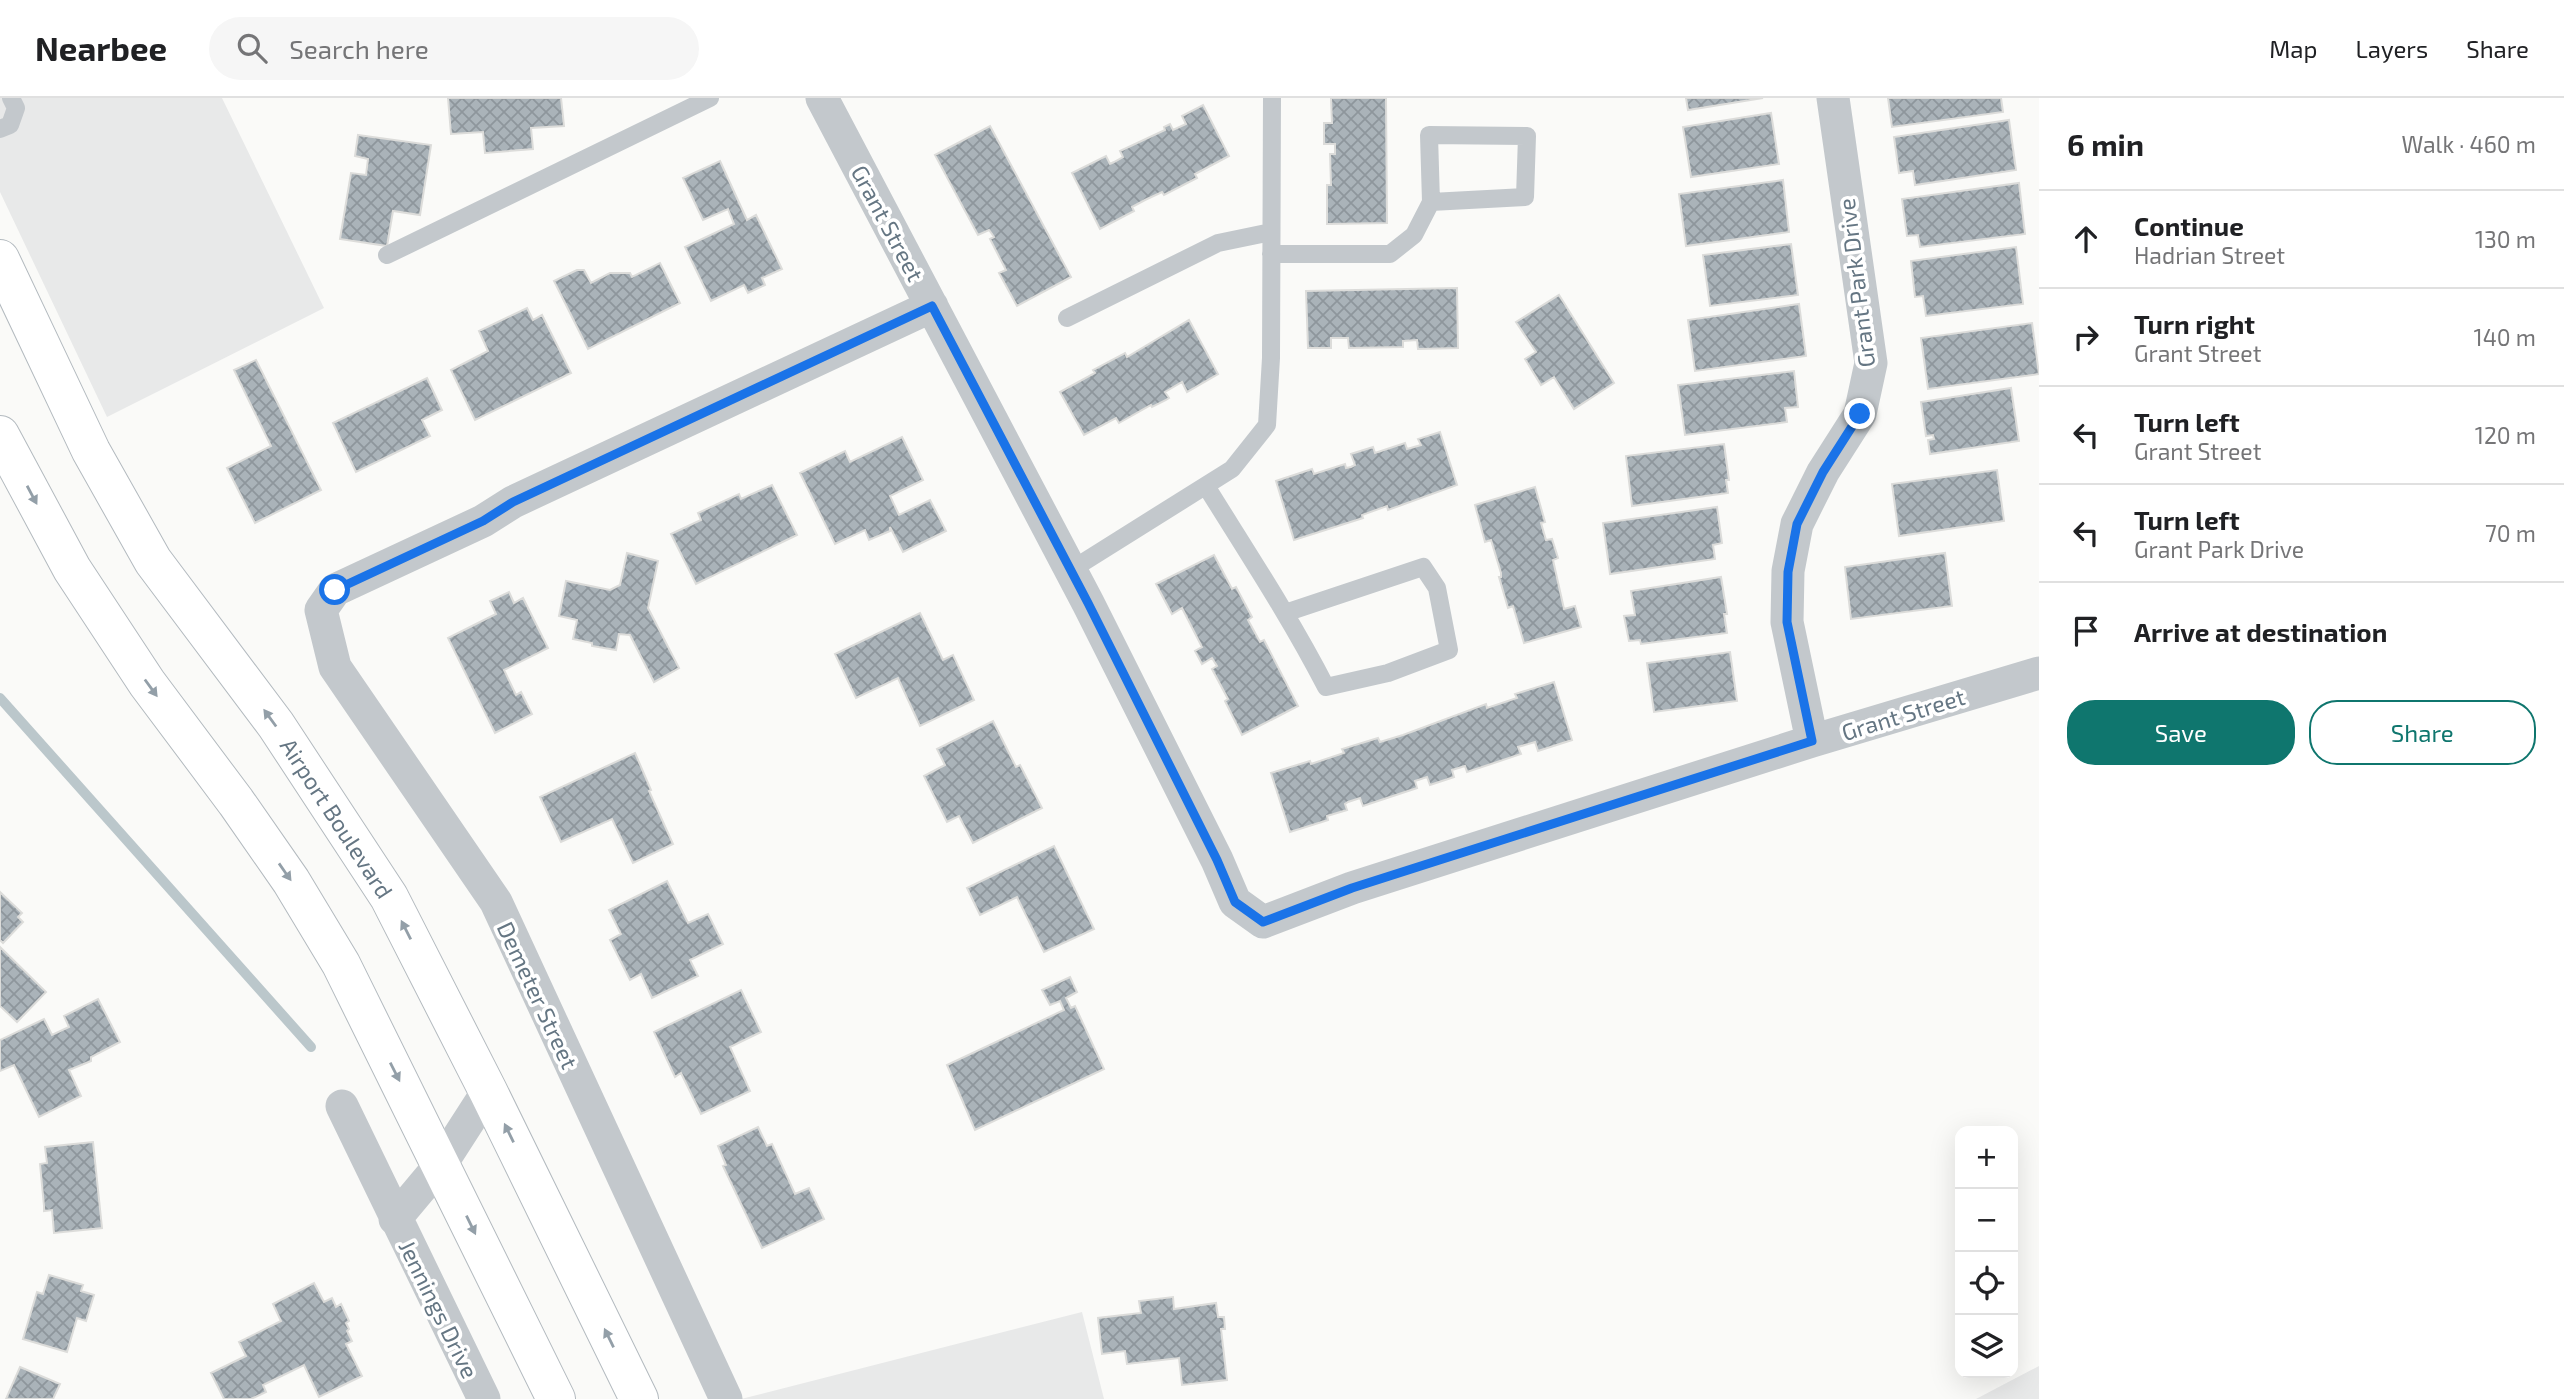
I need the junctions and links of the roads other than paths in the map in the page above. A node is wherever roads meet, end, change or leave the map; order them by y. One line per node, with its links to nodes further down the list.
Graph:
1 (11, 98): 6 (lane)
2 (710, 98): 10 (lane)
3 (822, 98): 12 (street, Grant Street)
4 (1272, 98): 8 (lane)
5 (1833, 98): 19 (street, Grant Park Drive)
6 (0, 129)
7 (1431, 202): 7 (lane); 9 (lane)
8 (1271, 232): 9 (lane); 13 (lane)
9 (1271, 254): 15 (lane)
10 (387, 255)
11 (0, 259): 20 (main road, Airport Boulevard, one-way to 11)
12 (932, 306): 16 (street, Grant Street); 27 (street, Demeter Street)
13 (1067, 318)
14 (0, 435): 22 (main road, one-way to 22)
15 (1206, 486): 16 (lane); 17 (lane)
16 (1071, 570): 19 (street, Grant Street)
17 (1285, 613): 17 (lane)
18 (2039, 673): 19 (street, Grant Street)
19 (1812, 741)
20 (488, 1091): 22 (street, Jennings Drive); 26 (main road, Airport Boulevard, one-way to 20)
21 (342, 1106): 23 (street, Jennings Drive)
22 (441, 1164): 23 (street, Jennings Drive); 25 (main road, one-way to 25)
23 (395, 1219): 24 (street, Jennings Drive)
24 (484, 1399)
25 (555, 1399)
26 (639, 1399)
27 (726, 1399)

